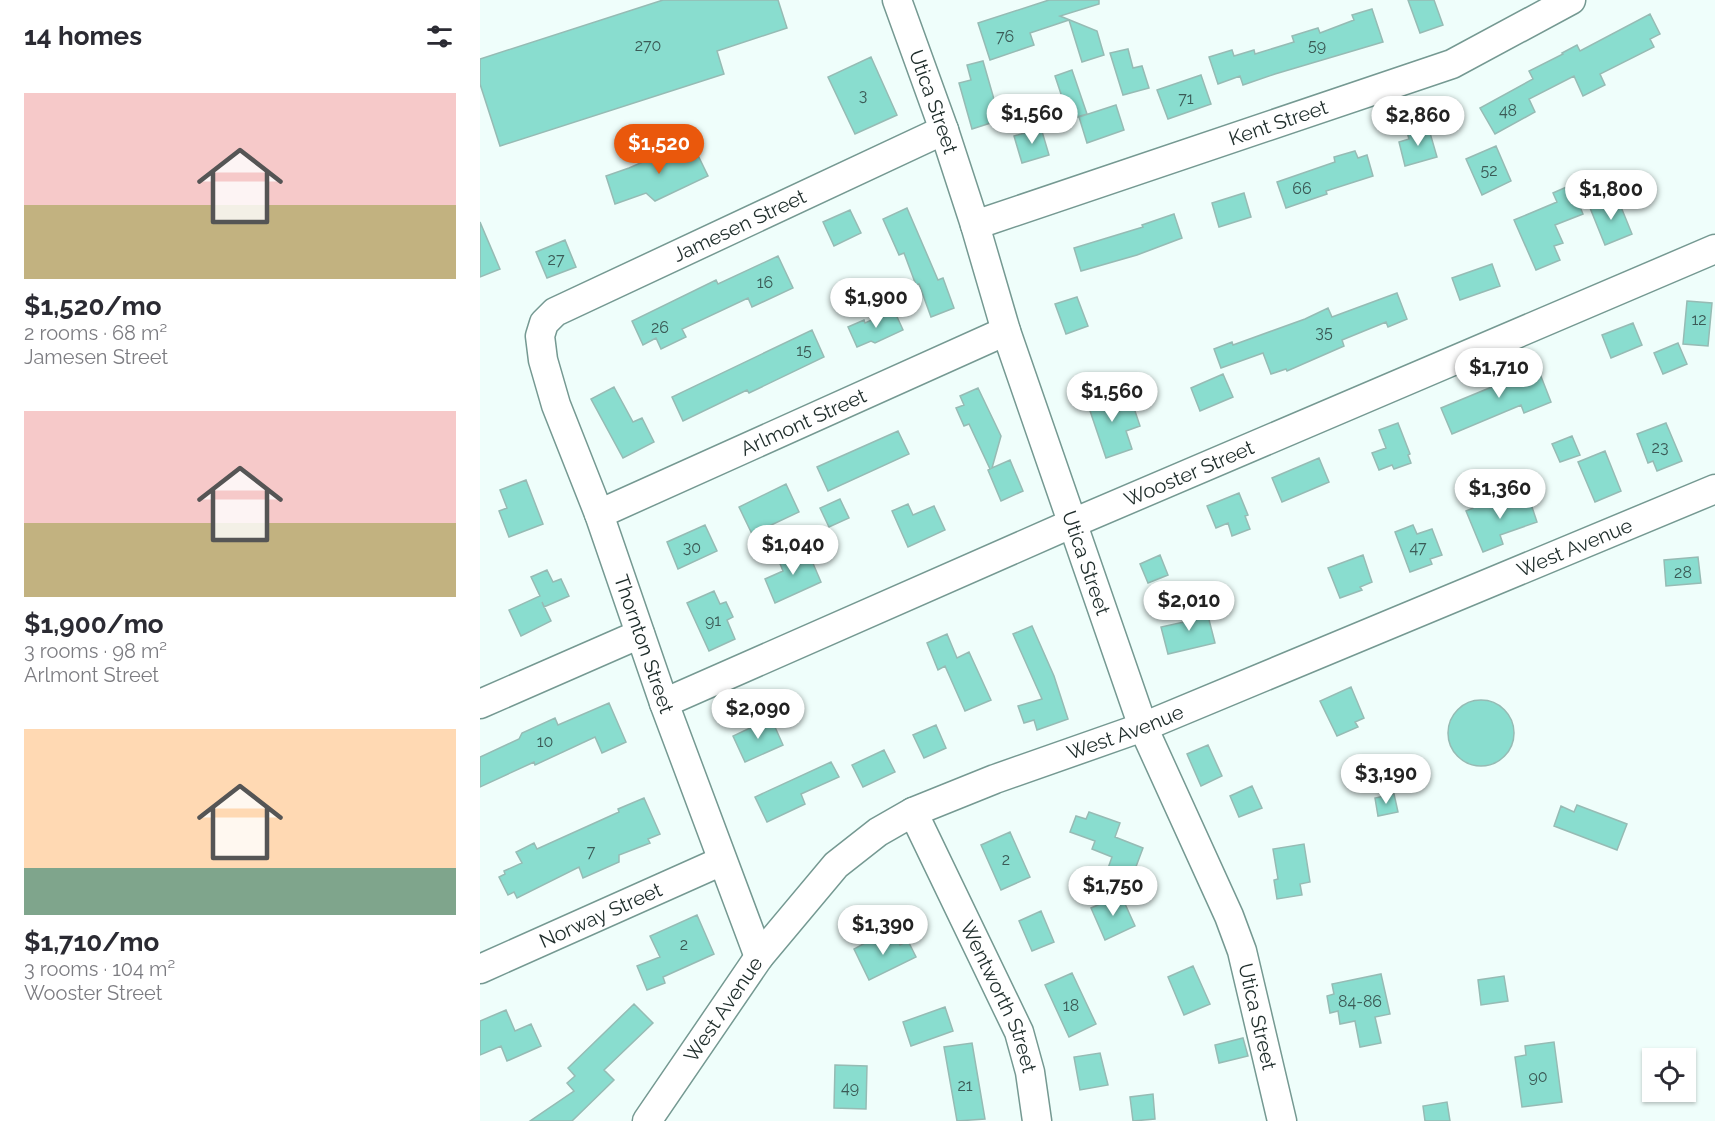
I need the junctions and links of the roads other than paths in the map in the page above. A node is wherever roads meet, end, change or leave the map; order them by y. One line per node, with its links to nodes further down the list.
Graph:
1 (897, 0): 3 (street, Utica Street)
2 (1571, 0): 4 (street, Kent Street)
3 (944, 130): 4 (street, Utica Street); 6 (street, Jamesen Street)
4 (975, 225): 7 (street, Utica Street)
5 (1715, 249): 10 (street, Wooster Street)
6 (541, 329): 9 (street, Thornton Street)
7 (1006, 331): 9 (street, Arlmont Street); 10 (street, Utica Street)
8 (1715, 489): 14 (street, West Avenue)
9 (599, 514): 11 (street, Thornton Street)
10 (1073, 523): 12 (street, Wooster Street); 14 (street, Utica Street)
11 (640, 634): 12 (street, Thornton Street); 13 (street)
12 (664, 703): 16 (street, Thornton Street)
13 (480, 704)
14 (1143, 727): 15 (street, West Avenue); 21 (street, Utica Street)
15 (914, 812): 17 (street, West Avenue); 20 (street, Wentworth Street)
16 (722, 861): 17 (street, Thornton Street); 18 (street, Norway Street)
17 (759, 957): 19 (street, West Avenue)
18 (480, 969)
19 (647, 1121)
20 (1037, 1121)
21 (1282, 1121)

